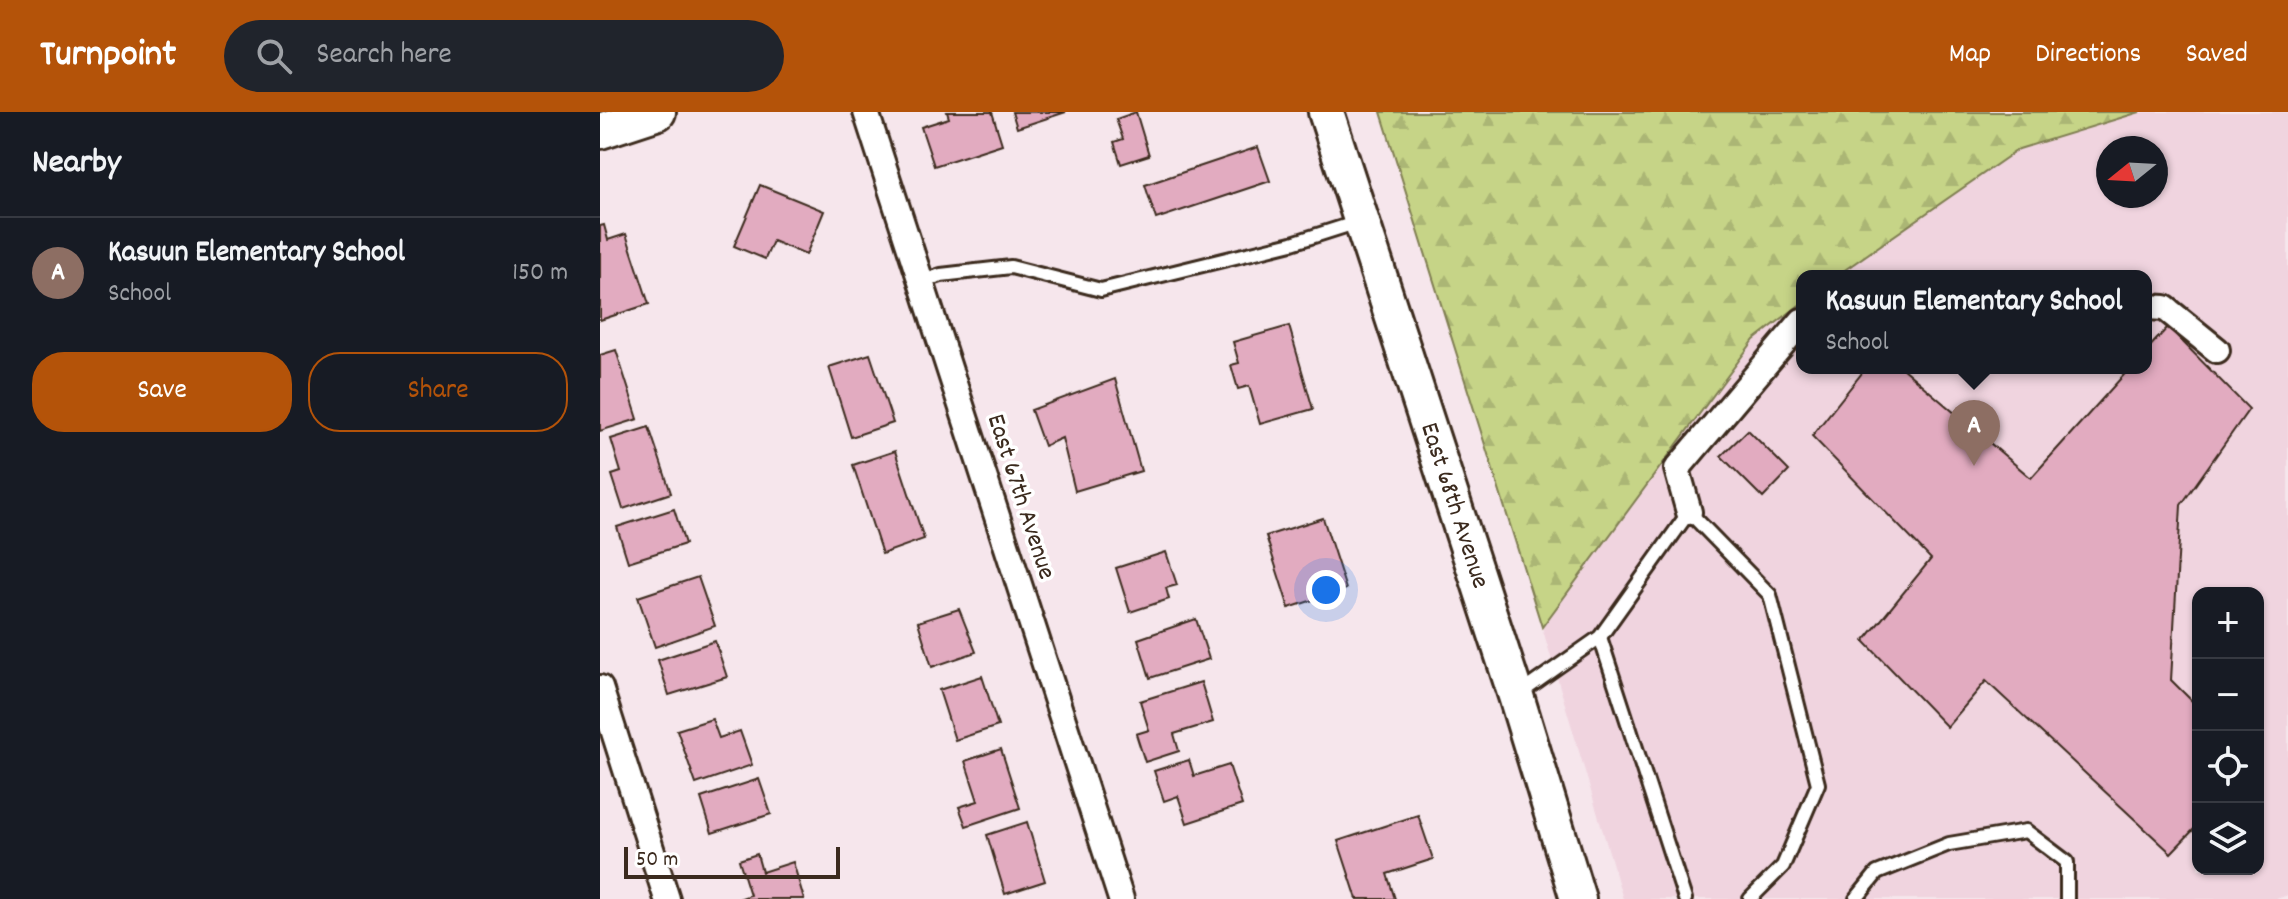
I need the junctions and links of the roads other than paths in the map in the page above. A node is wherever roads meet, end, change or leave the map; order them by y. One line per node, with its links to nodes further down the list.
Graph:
1 (658, 112): 4 (street)
2 (866, 112): 6 (street, East 67th Avenue)
3 (1326, 112): 5 (street, East 68th Avenue)
4 (600, 131)
5 (1362, 221): 6 (lane); 13 (street, East 68th Avenue)
6 (921, 282): 15 (street, East 67th Avenue)
7 (2152, 307): 9 (street)
8 (1796, 328): 10 (street)
9 (2217, 350)
10 (1689, 512): 11 (lane); 18 (lane)
11 (1600, 637): 13 (lane); 17 (lane)
12 (600, 688): 14 (street)
13 (1516, 696): 16 (street, East 68th Avenue)
14 (667, 899)
15 (1121, 899)
16 (1578, 899)
17 (1685, 899)
18 (1750, 899)
19 (1856, 899): 20 (lane)
20 (2067, 899)

